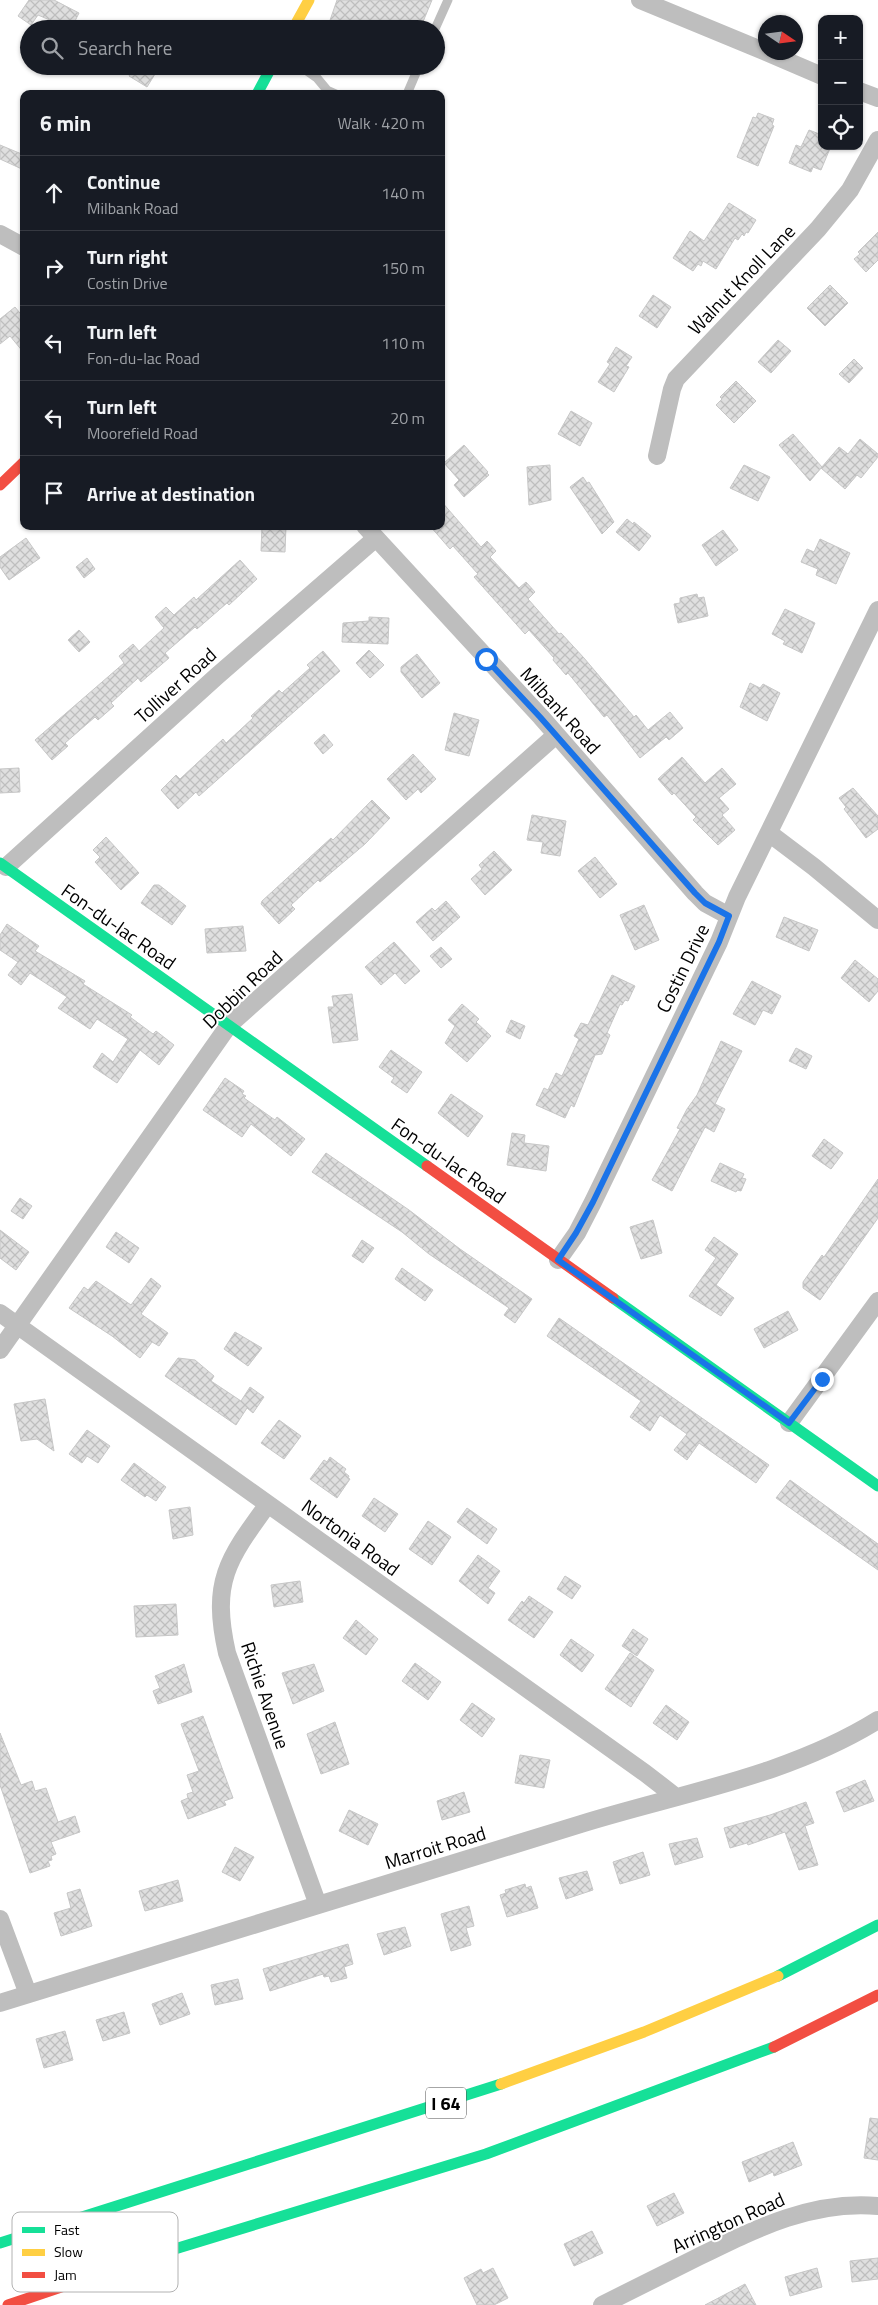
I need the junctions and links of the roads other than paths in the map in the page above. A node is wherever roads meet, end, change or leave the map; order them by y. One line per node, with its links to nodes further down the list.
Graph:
1 (309, 0): 4 (main road)
2 (448, 0): 5 (lane)
3 (644, 1): 6 (street)
4 (298, 20)
5 (439, 20)
6 (758, 49)
7 (785, 60): 8 (street)
8 (818, 74)
9 (267, 75): 12 (main road)
10 (313, 75): 13 (lane)
11 (415, 75): 14 (lane)
12 (259, 90)
13 (327, 90)
14 (408, 90)
15 (863, 92): 16 (street)
16 (878, 98)
17 (878, 140): 20 (street, Walnut Knoll Lane)
18 (0, 234): 19 (street)
19 (20, 245)
20 (657, 456)
21 (20, 466): 22 (main road)
22 (0, 485)
23 (371, 532): 25 (street, Milbank Road); 27 (street, Tolliver Road)
24 (878, 610): 26 (street, Costin Drive)
25 (556, 736): 28 (street, Milbank Road); 30 (street, Dobbin Road)
26 (769, 833): 28 (street, Costin Drive); 29 (street)
27 (3, 865): 30 (main road, Fon-du-lac Road)
28 (729, 916): 31 (street, Costin Drive)
29 (878, 920)
30 (229, 1026): 31 (main road, Fon-du-lac Road); 34 (street, Dobbin Road)
31 (558, 1260): 36 (main road, Fon-du-lac Road)
32 (878, 1301): 36 (street)
33 (0, 1313): 34 (street, Nortonia Road)
34 (18, 1326): 35 (street, Dobbin Road); 38 (street, Nortonia Road)
35 (0, 1350)
36 (789, 1423): 37 (main road, Fon-du-lac Road)
37 (878, 1486)
38 (268, 1504): 40 (street, Nortonia Road); 41 (street, Richie Avenue)
39 (878, 1720): 40 (street, Marroit Road)
40 (676, 1798): 41 (street, Marroit Road)
41 (318, 1905): 44 (street, Marroit Road)
42 (0, 1919): 44 (street)
43 (878, 1925): 48 (main road, I 64)
44 (28, 1994): 46 (street, Marroit Road)
45 (878, 1994): 51 (main road)
46 (0, 2003)
47 (878, 2206): 54 (street, Arrington Road)
48 (95, 2212)
49 (12, 2239): 50 (main road, I 64)
50 (0, 2243)
51 (178, 2248)
52 (47, 2292): 53 (main road)
53 (8, 2305)
54 (602, 2305)

